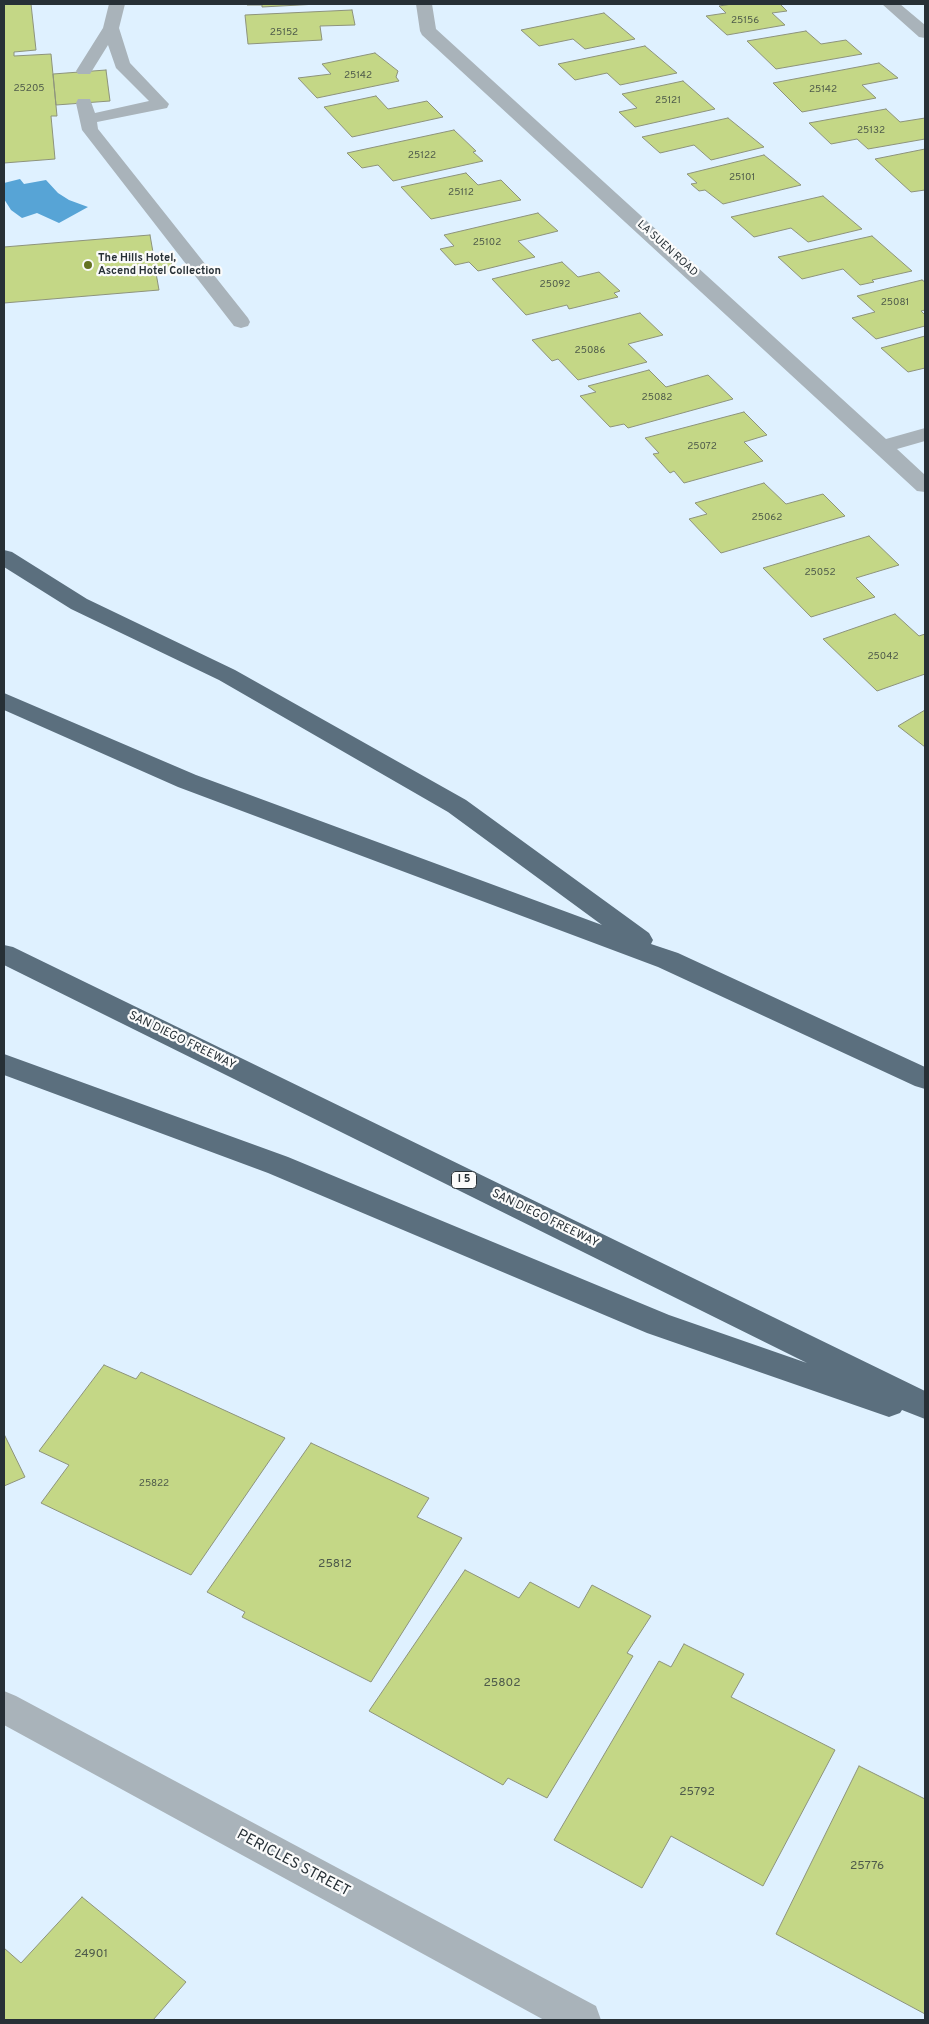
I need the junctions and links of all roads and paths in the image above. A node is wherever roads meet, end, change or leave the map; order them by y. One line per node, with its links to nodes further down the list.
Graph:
1 (116, 4): 4 (lane)
2 (424, 4): 9 (street, LA SUEN ROAD)
3 (890, 4): 5 (street)
4 (111, 28): 6 (lane); 7 (lane)
5 (925, 33)
6 (84, 71)
7 (241, 322)
8 (925, 434): 9 (street)
9 (883, 446): 10 (street, LA SUEN ROAD)
10 (925, 486)
11 (4, 557): 14 (highway)
12 (4, 701): 14 (highway)
13 (4, 954): 17 (highway, SAN DIEGO FREEWAY / I 5)
14 (668, 960): 16 (highway)
15 (4, 1064): 18 (highway)
16 (925, 1080)
17 (925, 1406)
18 (925, 1417)
19 (4, 1707): 20 (street, PERICLES STREET)
20 (582, 2020)

